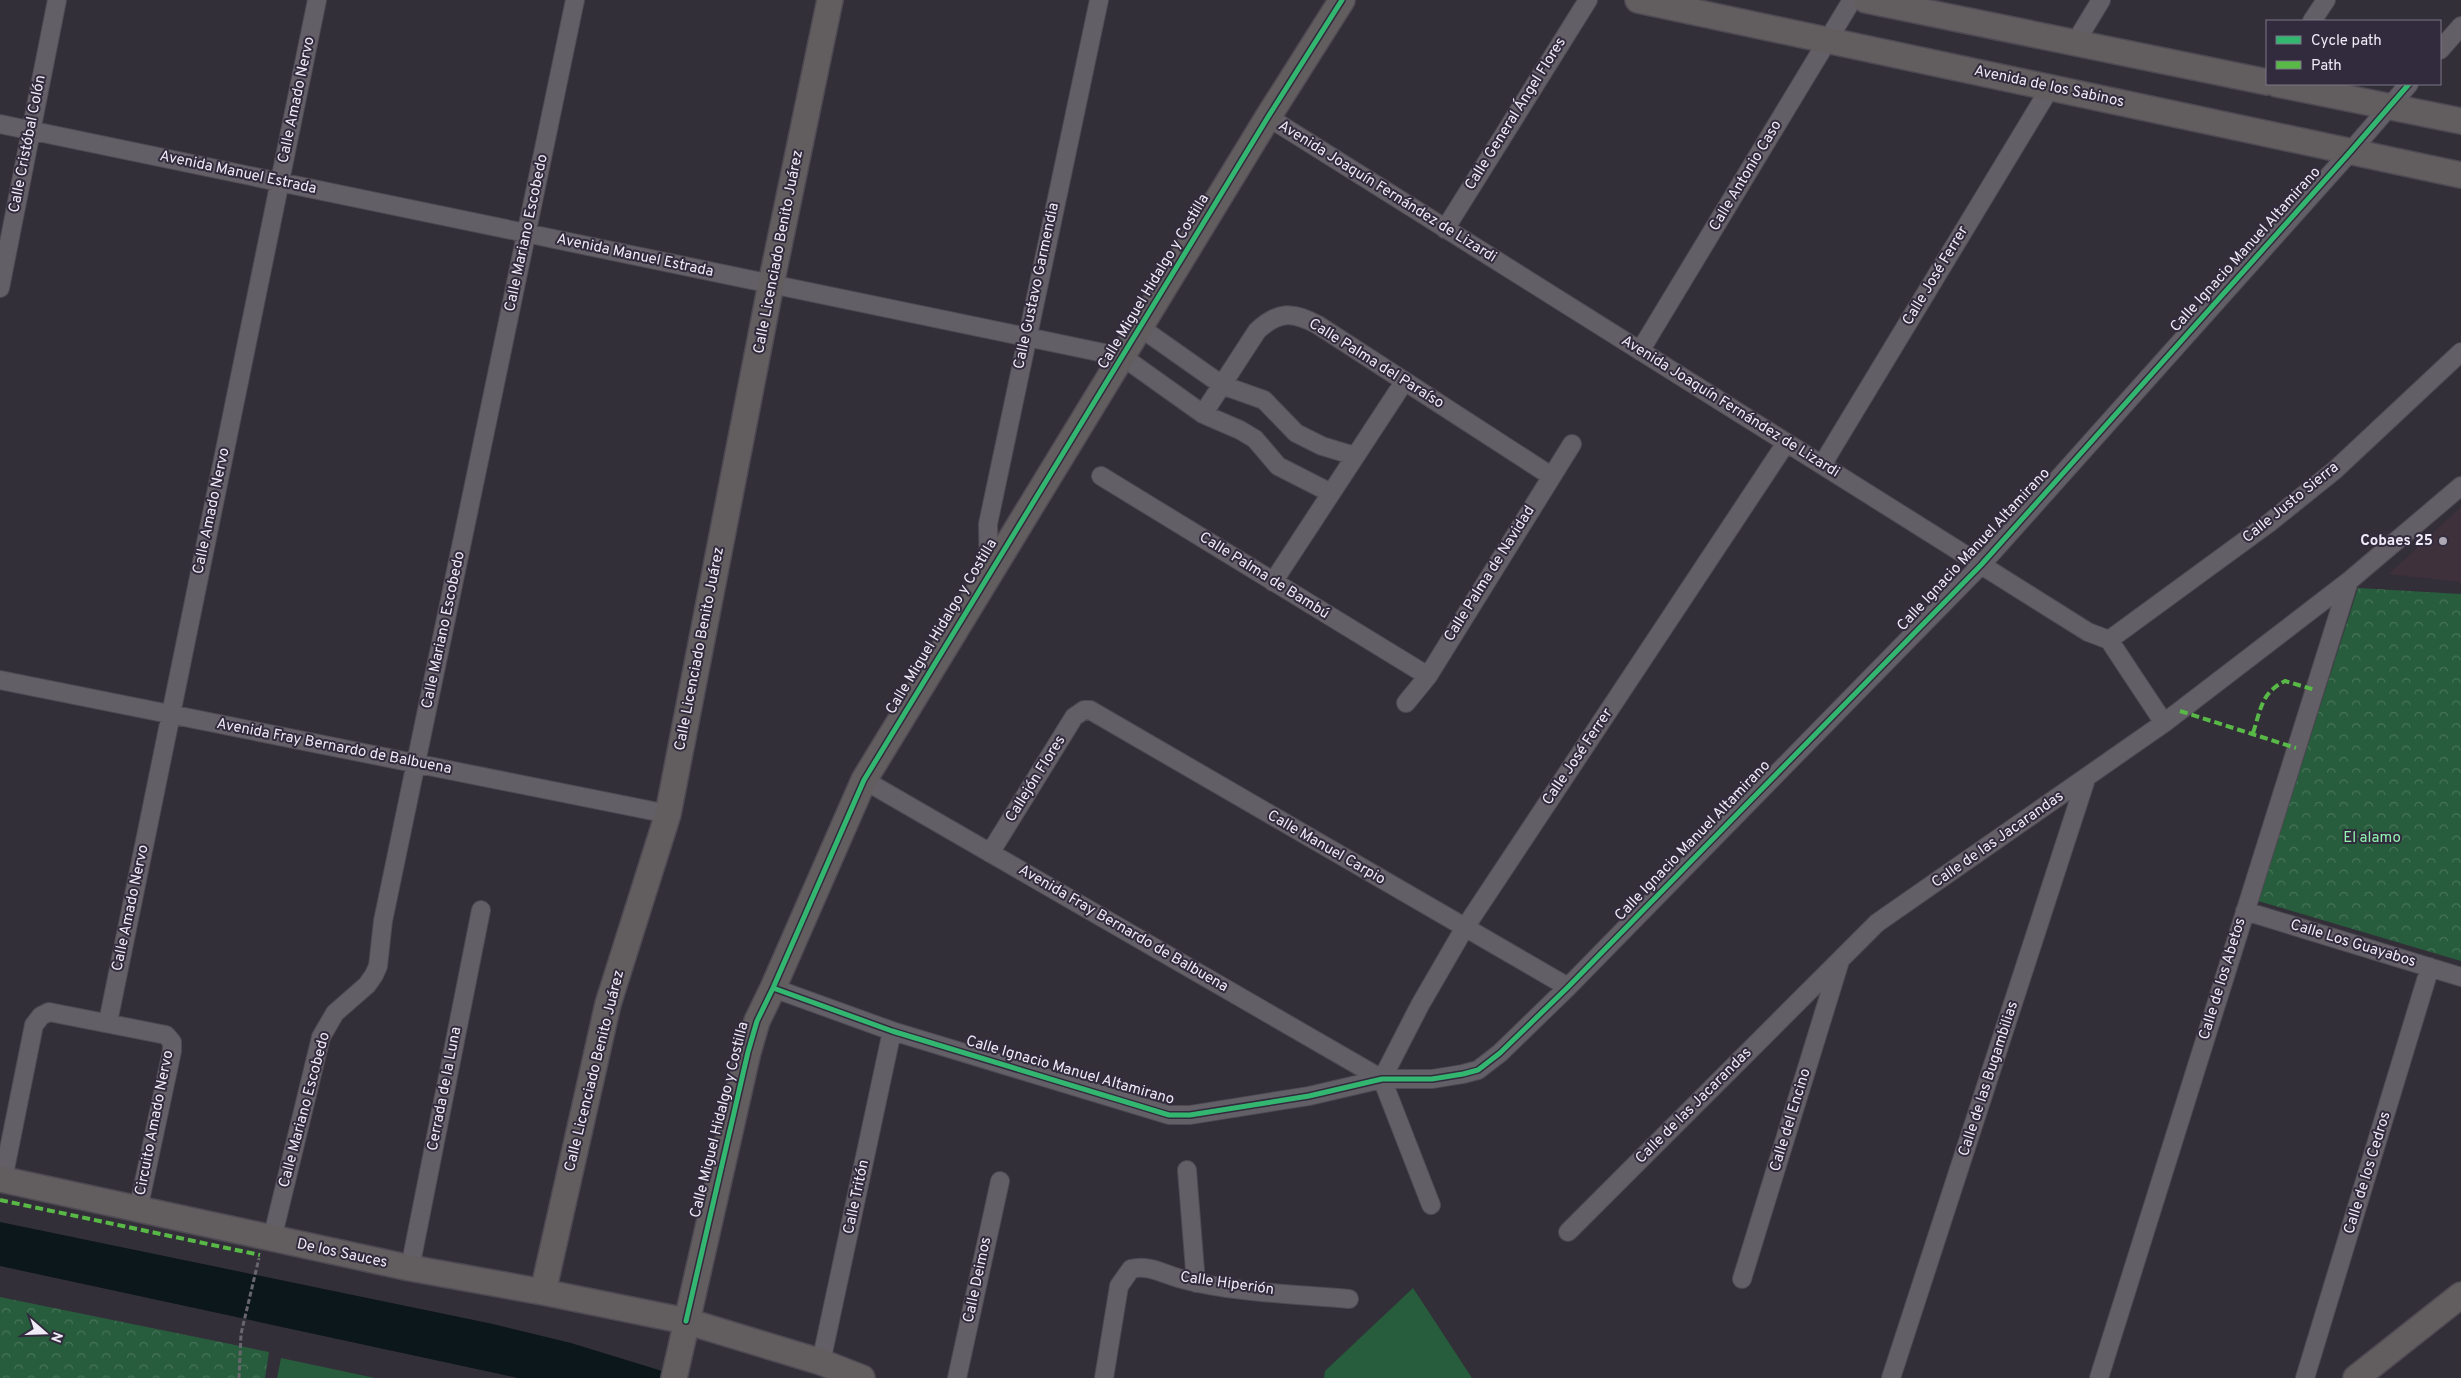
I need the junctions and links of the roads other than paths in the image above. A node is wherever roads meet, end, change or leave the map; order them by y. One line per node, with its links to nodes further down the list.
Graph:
1 (57, 0): 26 (street, Calle Cristóbal Colón)
2 (317, 0): 29 (street, Calle Amado Nervo)
3 (575, 0): 31 (street, Calle Mariano Escobedo)
4 (830, 0): 32 (street, Calle Licenciado Benito Juárez)
5 (1099, 0): 35 (street, Calle Gustavo Garmendia)
6 (1342, 0): 23 (street, Calle Miguel Hidalgo y Costilla)
7 (1588, 0): 30 (street, Calle General Ángel Flores)
8 (1638, 0): 15 (street, Avenida de los Sabinos)
9 (1852, 0): 15 (street, Calle Antonio Caso)
10 (1866, 0): 16 (street)
11 (2101, 0): 16 (street)
12 (2326, 0): 13 (street)
13 (2313, 20)
14 (2461, 26): 17 (street)
15 (1828, 39): 21 (street, Avenida de los Sabinos); 36 (street, Calle Antonio Caso)
16 (2075, 43): 18 (street)
17 (2441, 49)
18 (2266, 82)
19 (2282, 85): 22 (street)
20 (2408, 85): 22 (street, Calle Ignacio Manuel Altamirano)
21 (2050, 88): 27 (street, Avenida de los Sabinos); 45 (street, Calle José Ferrer)
22 (2389, 106): 24 (street); 27 (street, Calle Ignacio Manuel Altamirano)
23 (1268, 117): 30 (street, Avenida Joaquín Fernández de Lizardi); 34 (street, Calle Miguel Hidalgo y Costilla)
24 (2461, 121)
25 (0, 124): 26 (street, Avenida Manuel Estrada)
26 (31, 130): 29 (street, Avenida Manuel Estrada); 33 (street, Calle Cristóbal Colón)
27 (2351, 151): 28 (street, Avenida de los Sabinos); 50 (street, Calle Ignacio Manuel Altamirano)
28 (2461, 174)
29 (280, 182): 31 (street, Avenida Manuel Estrada); 59 (street, Calle Amado Nervo)
30 (1445, 229): 36 (street, Avenida Joaquín Fernández de Lizardi)
31 (527, 233): 32 (street, Avenida Manuel Estrada); 61 (street, Calle Mariano Escobedo)
32 (771, 284): 35 (street, Avenida Manuel Estrada); 64 (street, Calle Licenciado Benito Juárez)
33 (0, 288)
34 (1141, 328): 38 (street, Calle Miguel Hidalgo y Costilla); 40 (street)
35 (1026, 337): 38 (street, Avenida Manuel Estrada); 51 (street, Calle Gustavo Garmendia)
36 (1640, 351): 42 (street, Avenida Joaquín Fernández de Lizardi)
37 (2461, 352): 54 (street, Calle Justo Sierra)
38 (1123, 357): 41 (street); 51 (street, Calle Miguel Hidalgo y Costilla)
39 (1404, 382): 40 (street, Calle Palma del Paraíso); 44 (street); 47 (street, Calle Palma del Paraíso)
40 (1222, 385): 41 (street, Calle Palma del Paraíso); 44 (street)
41 (1203, 414): 49 (street)
42 (1786, 443): 45 (street, Avenida Joaquín Fernández de Lizardi); 68 (street, Calle José Ferrer)
43 (1572, 444): 47 (street, Calle Palma de Navidad)
44 (1354, 456): 49 (street)
45 (1822, 465): 50 (street, Avenida Joaquín Fernández de Lizardi)
46 (1101, 476): 53 (street, Calle Palma de Bambú)
47 (1551, 476): 55 (street, Calle Palma de Navidad)
48 (2461, 486): 52 (street, Calle de las Jacarandas)
49 (1331, 493): 53 (street)
50 (1981, 565): 54 (street, Avenida Joaquín Fernández de Lizardi); 72 (street, Calle Ignacio Manuel Altamirano)
51 (989, 574): 63 (street, Calle Miguel Hidalgo y Costilla)
52 (2348, 580): 60 (street, Calle de las Jacarandas); 67 (street, Calle de los Abetos)
53 (1273, 582): 55 (street, Calle Palma de Bambú)
54 (2109, 640): 60 (street)
55 (1428, 676): 57 (street, Calle Palma de Navidad)
56 (0, 680): 59 (street, Avenida Fray Bernardo de Balbuena)
57 (1406, 703)
58 (1084, 710): 65 (street, Callejón Flores); 68 (street, Calle Manuel Carpio)
59 (171, 714): 61 (street, Avenida Fray Bernardo de Balbuena); 74 (street, Calle Amado Nervo)
60 (2164, 723): 62 (street, Calle de las Jacarandas)
61 (416, 764): 64 (street, Avenida Fray Bernardo de Balbuena); 83 (street, Calle Mariano Escobedo)
62 (2086, 779): 69 (street, Calle de las Jacarandas); 96 (street, Calle de las Bugambilias)
63 (864, 780): 65 (street, Avenida Fray Bernardo de Balbuena); 73 (street, Calle Miguel Hidalgo y Costilla)
64 (668, 814): 87 (street, Calle Licenciado Benito Juárez)
65 (990, 852): 76 (street, Avenida Fray Bernardo de Balbuena)
66 (481, 910): 84 (street, Cerrada de la Luna)
67 (2244, 911): 70 (street, Calle Los Guayabos); 97 (street, Calle de los Abetos)
68 (1464, 928): 72 (street, Calle Manuel Carpio); 76 (street, Calle José Ferrer)
69 (1840, 961): 82 (street, Calle de las Jacarandas); 85 (street, Calle del Encino)
70 (2430, 967): 71 (street, Calle Los Guayabos); 98 (street, Calle de los Cedros)
71 (2461, 977)
72 (1568, 987): 76 (street, Calle Ignacio Manuel Altamirano)
73 (773, 988): 75 (street, Calle Ignacio Manuel Altamirano); 90 (street, Calle Miguel Hidalgo y Costilla)
74 (108, 1022): 78 (street, Circuito Amado Nervo); 81 (street, Circuito Amado Nervo)
75 (892, 1031): 76 (street, Calle Ignacio Manuel Altamirano); 91 (street, Calle Tritón)
76 (1382, 1079): 80 (street)
77 (1187, 1170): 86 (street)
78 (1, 1179): 81 (street, De los Sauces)
79 (1000, 1181): 94 (street, Calle Deimos)
80 (1431, 1205)
81 (138, 1210): 83 (street, De los Sauces)
82 (1568, 1232)
83 (272, 1239): 84 (street, De los Sauces)
84 (410, 1268): 87 (street, De los Sauces)
85 (1742, 1279)
86 (1196, 1283): 89 (street, Calle Hiperión); 95 (street, Calle Hiperión)
87 (543, 1292): 90 (street, De los Sauces)
88 (2461, 1296): 99 (street)
89 (1349, 1299)
90 (686, 1321): 91 (street, De los Sauces); 92 (street, Calle Miguel Hidalgo y Costilla)
91 (821, 1362): 93 (street, De los Sauces)
92 (676, 1367)
93 (862, 1378)
94 (957, 1378)
95 (1104, 1378)
96 (1891, 1378)
97 (2099, 1378)
98 (2305, 1378)
99 (2356, 1378)

